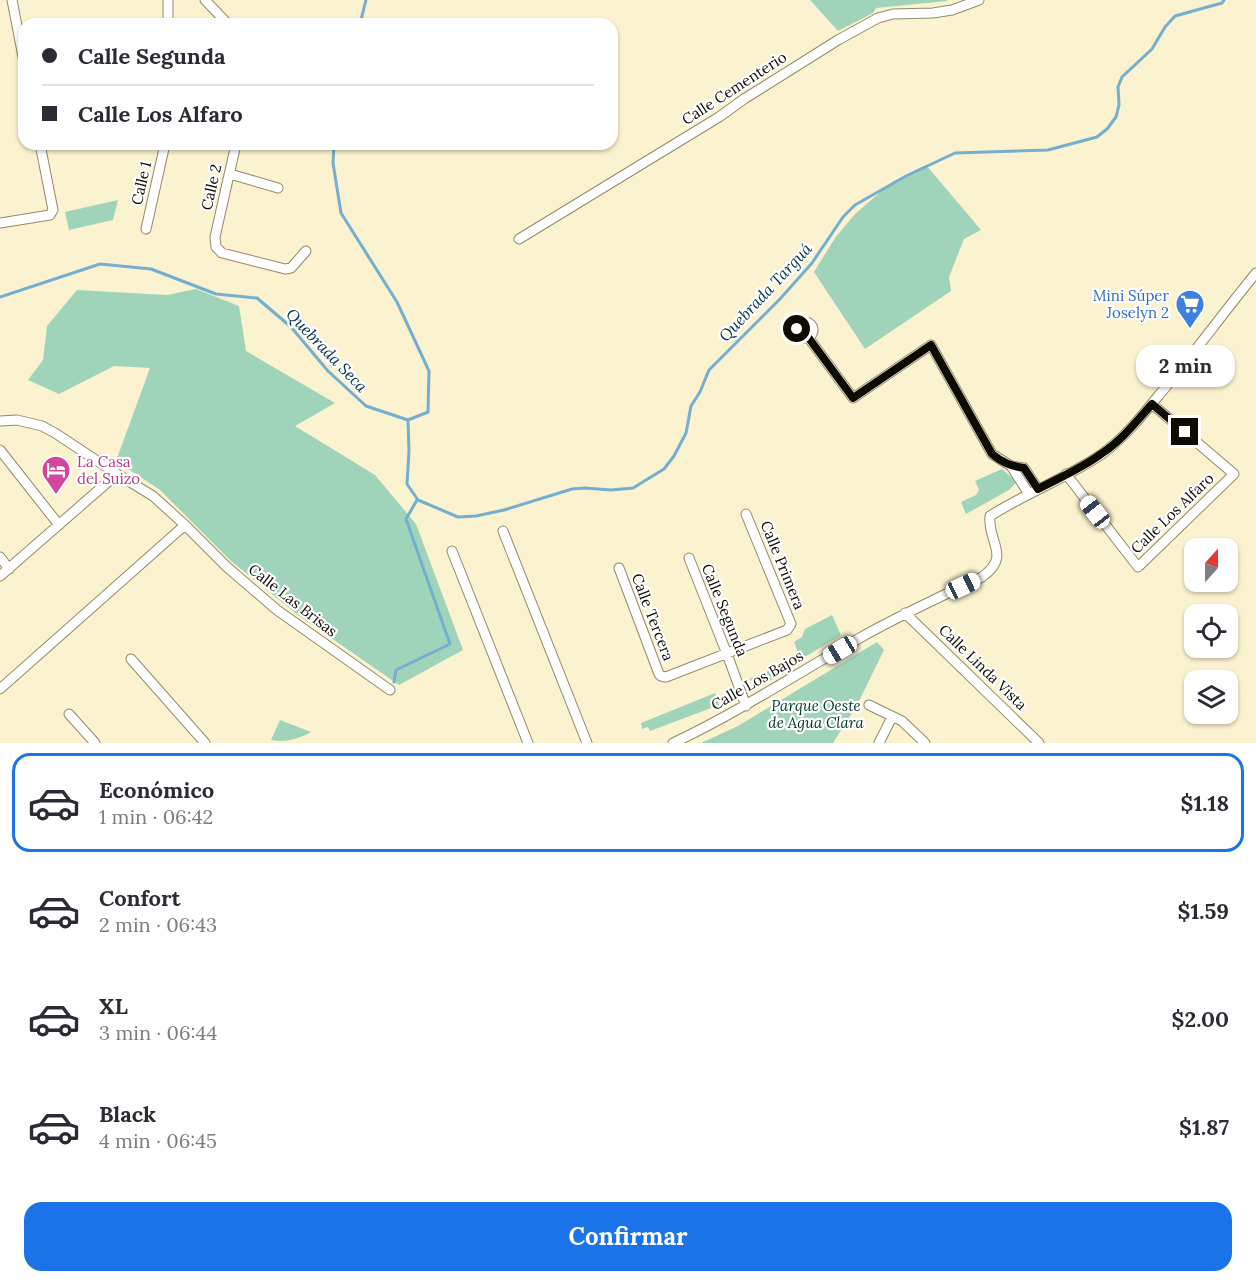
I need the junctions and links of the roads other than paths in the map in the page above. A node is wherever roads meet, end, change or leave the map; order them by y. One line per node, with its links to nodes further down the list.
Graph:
1 (12, 0): 7 (street)
2 (168, 0): 5 (street)
3 (205, 0): 6 (street)
4 (979, 0): 15 (street, Calle Cementerio)
5 (168, 18)
6 (222, 18)
7 (18, 31)
8 (41, 150): 13 (street)
9 (164, 150): 14 (street, Calle 1)
10 (235, 150): 11 (street, Calle 2)
11 (230, 174): 12 (street); 16 (street, Calle 2)
12 (278, 188)
13 (0, 224)
14 (146, 229)
15 (519, 239)
16 (306, 251)
17 (1256, 273): 19 (street, Calle Los Bajos)
18 (808, 337): 22 (street)
19 (1152, 404): 24 (street, Calle Los Bajos); 24 (street, Calle Los Alfaro)
20 (0, 421): 23 (street, Calle Las Brisas)
21 (0, 450): 28 (street)
22 (1011, 466): 25 (street); 26 (street)
23 (117, 474): 28 (street); 29 (street, Calle Las Brisas)
24 (1066, 474): 25 (street, Calle Los Bajos)
25 (1038, 489): 26 (street, Calle Los Bajos)
26 (1029, 494): 37 (street, Calle Los Bajos)
27 (746, 514): 38 (street, Calle Primera)
28 (59, 525): 35 (street)
29 (185, 525): 40 (street); 41 (street, Calle Las Brisas)
30 (503, 531): 49 (street)
31 (452, 550): 48 (street)
32 (0, 557): 35 (street)
33 (689, 558): 38 (street, Calle Segunda)
34 (619, 568): 38 (street, Calle Tercera)
35 (9, 569): 36 (street)
36 (0, 576)
37 (905, 613): 43 (street, Calle Los Bajos); 53 (street, Calle Linda Vista)
38 (727, 654): 43 (street, Calle Segunda)
39 (131, 659): 47 (street)
40 (0, 689)
41 (390, 690)
42 (869, 705): 45 (street)
43 (746, 706): 50 (street, Calle Los Bajos)
44 (69, 714): 46 (street)
45 (892, 717): 51 (street); 52 (street)
46 (95, 743)
47 (205, 743)
48 (528, 743)
49 (587, 743)
50 (673, 743)
51 (879, 743)
52 (925, 743)
53 (1039, 743)

